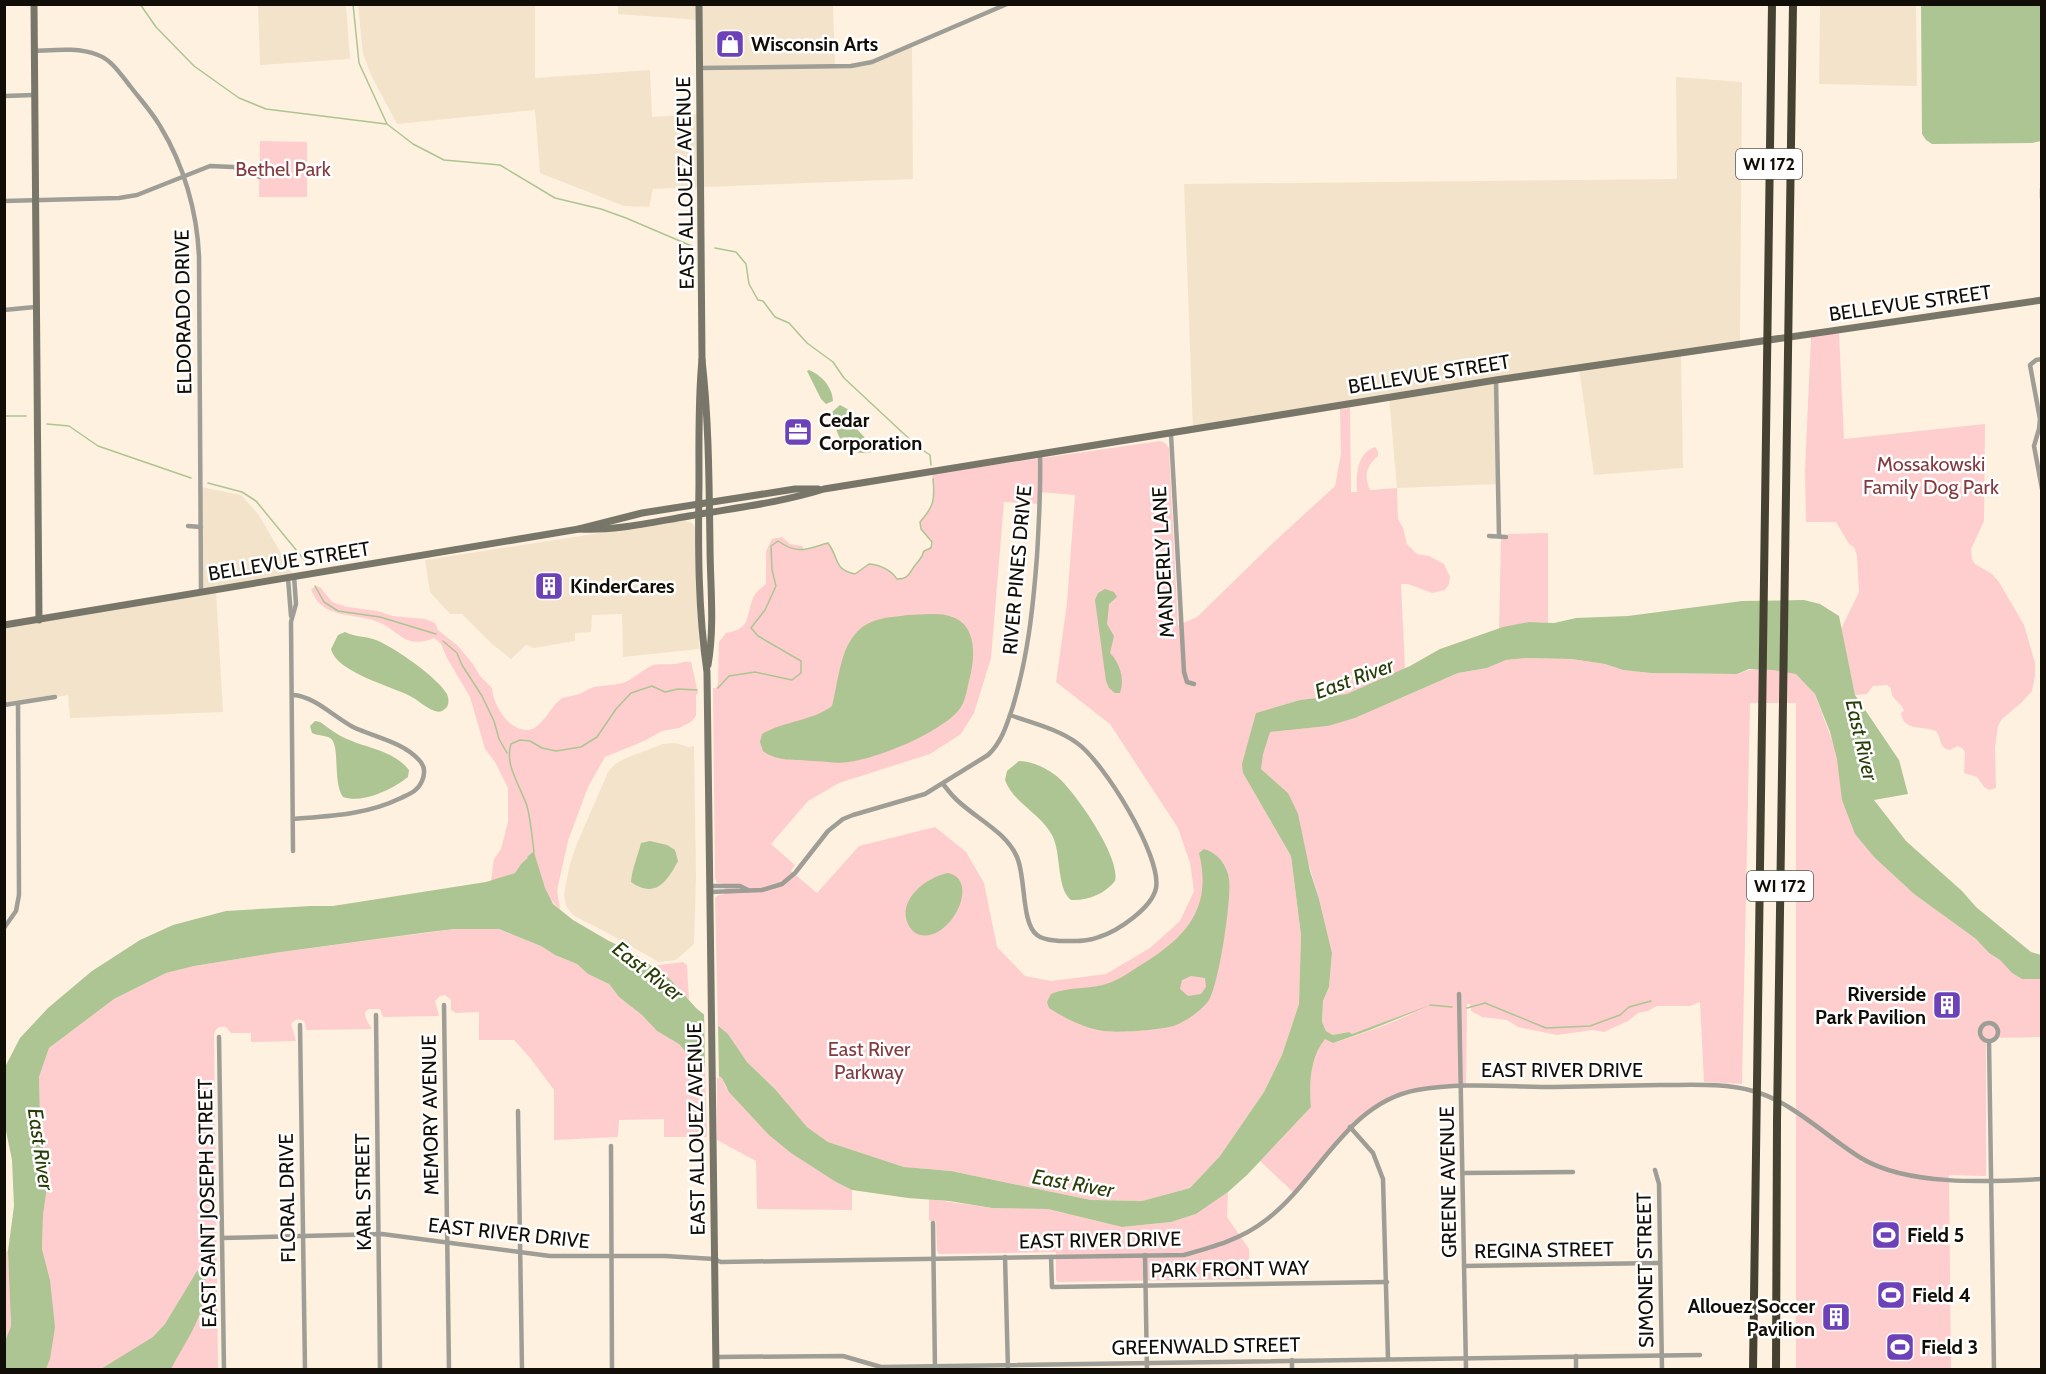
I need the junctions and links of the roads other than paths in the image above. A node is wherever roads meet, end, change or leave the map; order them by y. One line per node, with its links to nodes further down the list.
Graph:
1 (34, 4): 6 (street)
2 (699, 4): 7 (street, EAST ALLOUEZ AVENUE)
3 (1007, 4): 7 (street)
4 (1772, 4): 109 (highway, WI 172)
5 (1793, 4): 110 (highway, WI 172)
6 (34, 51): 8 (street); 10 (street, ELDORADO DRIVE)
7 (700, 68): 20 (street, EAST ALLOUEZ AVENUE)
8 (34, 95): 9 (street); 14 (street)
9 (4, 96)
10 (183, 176): 11 (street); 14 (street); 32 (street, ELDORADO DRIVE)
11 (260, 177)
12 (2042, 189): 13 (street)
13 (2042, 198)
14 (35, 200): 15 (street); 17 (street)
15 (4, 201)
16 (2042, 300): 21 (street, BELLEVUE STREET)
17 (35, 307): 18 (street); 39 (street)
18 (4, 310)
19 (2042, 359): 22 (street)
20 (702, 360): 27 (street, EAST ALLOUEZ AVENUE); 28 (street, EAST ALLOUEZ AVENUE)
21 (1496, 380): 23 (street, BELLEVUE STREET); 35 (street)
22 (2041, 429): 26 (street)
23 (1171, 434): 24 (street, BELLEVUE STREET); 42 (street, MANDERLY LANE)
24 (1040, 455): 25 (street, BELLEVUE STREET); 47 (street, RIVER PINES DRIVE)
25 (824, 489): 27 (street, BELLEVUE STREET); 29 (street, BELLEVUE STREET)
26 (2042, 489)
27 (710, 503): 28 (street, BELLEVUE STREET); 29 (street, EAST ALLOUEZ AVENUE)
28 (699, 504): 30 (street, EAST ALLOUEZ AVENUE); 33 (street, BELLEVUE STREET)
29 (710, 513): 30 (street, BELLEVUE STREET); 41 (street, EAST ALLOUEZ AVENUE)
30 (699, 514): 33 (street, BELLEVUE STREET); 41 (street, EAST ALLOUEZ AVENUE)
31 (188, 526): 32 (street)
32 (201, 527): 38 (street, ELDORADO DRIVE)
33 (579, 529): 37 (street, BELLEVUE STREET)
34 (1489, 536): 35 (street)
35 (1499, 536): 36 (street)
36 (1506, 537)
37 (291, 577): 38 (street, BELLEVUE STREET); 43 (street)
38 (201, 592): 39 (street, BELLEVUE STREET)
39 (39, 620): 40 (street, BELLEVUE STREET)
40 (4, 625)
41 (707, 672): 51 (street, EAST ALLOUEZ AVENUE)
42 (1194, 684)
43 (293, 695): 49 (street); 49 (street)
44 (55, 697): 45 (street)
45 (18, 703): 46 (street); 52 (street)
46 (4, 705)
47 (1010, 715): 48 (street, RIVER PINES DRIVE); 48 (street)
48 (943, 784): 51 (street, RIVER PINES DRIVE)
49 (293, 819): 50 (street)
50 (293, 850)
51 (710, 889): 78 (street, EAST ALLOUEZ AVENUE)
52 (4, 928)
53 (1459, 994): 59 (street, GREENE AVENUE)
54 (444, 1005): 72 (street, MEMORY AVENUE)
55 (375, 1015): 69 (street, KARL STREET)
56 (300, 1025): 70 (street, FLORAL DRIVE)
57 (219, 1036): 71 (street, EAST SAINT JOSEPH STREET)
58 (1989, 1041): 67 (street)
59 (1461, 1086): 61 (street, EAST RIVER DRIVE); 65 (street, GREENE AVENUE); 67 (street, EAST RIVER DRIVE)
60 (518, 1112): 73 (street)
61 (1350, 1127): 74 (street, EAST RIVER DRIVE); 82 (street)
62 (611, 1146): 75 (street)
63 (1655, 1170): 80 (street, SIMONET STREET)
64 (1573, 1172): 65 (street)
65 (1463, 1173): 81 (street, GREENE AVENUE)
66 (2042, 1179): 67 (street, EAST RIVER DRIVE)
67 (1990, 1180): 111 (street)
68 (933, 1223): 79 (street)
69 (378, 1234): 70 (street, EAST RIVER DRIVE); 72 (street, EAST RIVER DRIVE); 98 (street, KARL STREET)
70 (303, 1235): 71 (street, EAST RIVER DRIVE); 97 (street, FLORAL DRIVE)
71 (222, 1238): 96 (street, EAST SAINT JOSEPH STREET)
72 (447, 1242): 73 (street, EAST RIVER DRIVE); 99 (street, MEMORY AVENUE)
73 (521, 1251): 75 (street, EAST RIVER DRIVE); 100 (street)
74 (1145, 1255): 77 (street, EAST RIVER DRIVE); 83 (street)
75 (611, 1257): 78 (street, EAST RIVER DRIVE); 101 (street)
76 (1005, 1257): 77 (street, EAST RIVER DRIVE); 79 (street, EAST RIVER DRIVE); 93 (street)
77 (1051, 1257): 83 (street, PARK FRONT WAY)
78 (714, 1259): 79 (street, EAST RIVER DRIVE); 87 (street, EAST ALLOUEZ AVENUE)
79 (934, 1259): 95 (street)
80 (1660, 1263): 81 (street, REGINA STREET); 84 (street, SIMONET STREET)
81 (1464, 1266): 88 (street, GREENE AVENUE)
82 (1387, 1282): 83 (street, PARK FRONT WAY); 89 (street)
83 (1146, 1286): 92 (street)
84 (1662, 1355): 85 (street, GREENWALD STREET); 86 (street, GREENWALD STREET); 108 (street, SIMONET STREET)
85 (1700, 1355)
86 (1576, 1356): 88 (street, GREENWALD STREET); 107 (street)
87 (716, 1357): 95 (street, GREENWALD STREET); 102 (street, EAST ALLOUEZ AVENUE)
88 (1466, 1358): 89 (street, GREENWALD STREET); 106 (street, GREENE AVENUE)
89 (1388, 1359): 90 (street, GREENWALD STREET)
90 (1292, 1360): 91 (street, GREENWALD STREET); 105 (street)
91 (1215, 1361): 92 (street, GREENWALD STREET); 104 (street)
92 (1147, 1362): 94 (street, GREENWALD STREET); 103 (street)
93 (1008, 1367): 94 (street, GREENWALD STREET); 95 (street, GREENWALD STREET)
94 (1076, 1367)
95 (935, 1368)
96 (224, 1370)
97 (305, 1370)
98 (380, 1370)
99 (449, 1370)
100 (522, 1370)
101 (612, 1370)
102 (716, 1370)
103 (1147, 1370)
104 (1215, 1370)
105 (1292, 1370)
106 (1466, 1370)
107 (1576, 1370)
108 (1662, 1370)
109 (1753, 1370)
110 (1776, 1370)
111 (1994, 1370)

